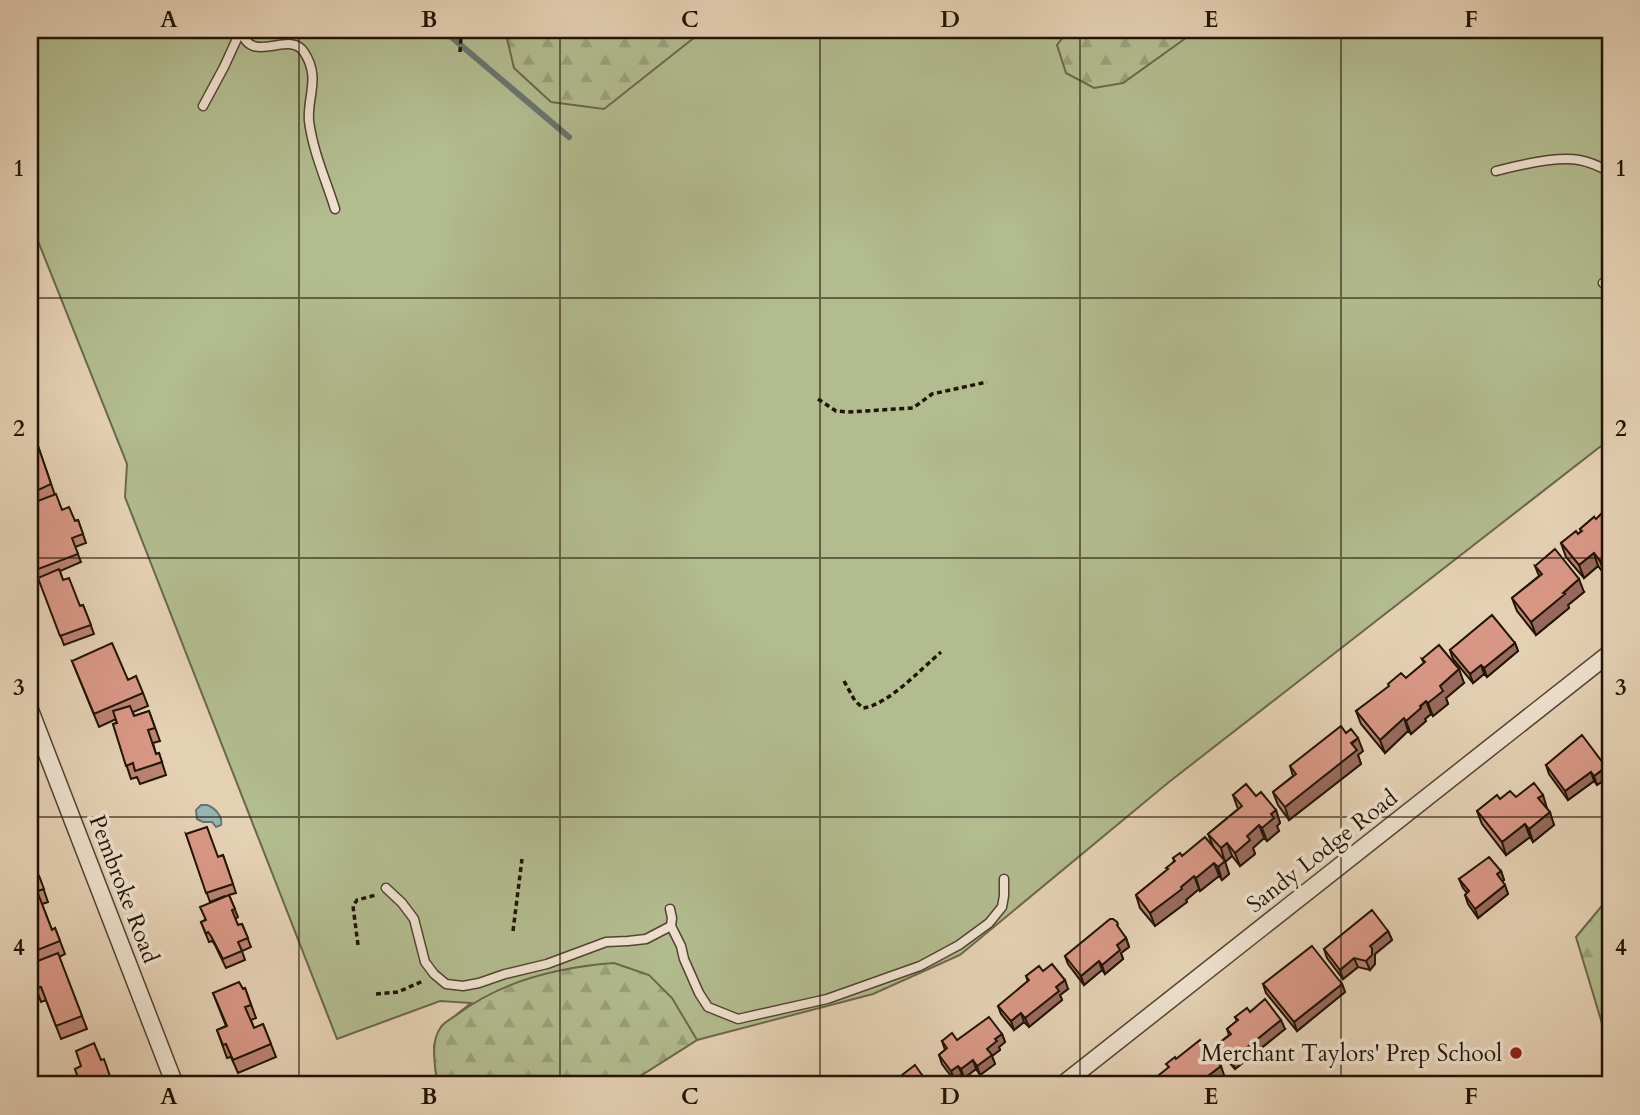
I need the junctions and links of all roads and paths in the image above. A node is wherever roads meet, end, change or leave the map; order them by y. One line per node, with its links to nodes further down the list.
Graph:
1 (241, 30): 4 (lane); 7 (lane)
2 (461, 37): 3 (path)
3 (460, 52)
4 (203, 106)
5 (1496, 171): 6 (lane)
6 (1610, 172)
7 (335, 209)
8 (987, 382): 9 (path)
9 (818, 399)
10 (941, 652): 12 (path)
11 (1610, 653): 25 (street, Sandy Lodge Road)
12 (844, 681)
13 (30, 710): 24 (street, Pembroke Road)
14 (522, 859): 20 (path)
15 (1004, 880): 19 (lane)
16 (386, 888): 17 (lane)
17 (396, 897): 21 (path); 22 (lane)
18 (670, 909): 19 (lane)
19 (671, 926): 22 (lane)
20 (513, 931)
21 (358, 945)
22 (434, 974): 23 (path)
23 (376, 994)
24 (175, 1085)
25 (1062, 1085)

